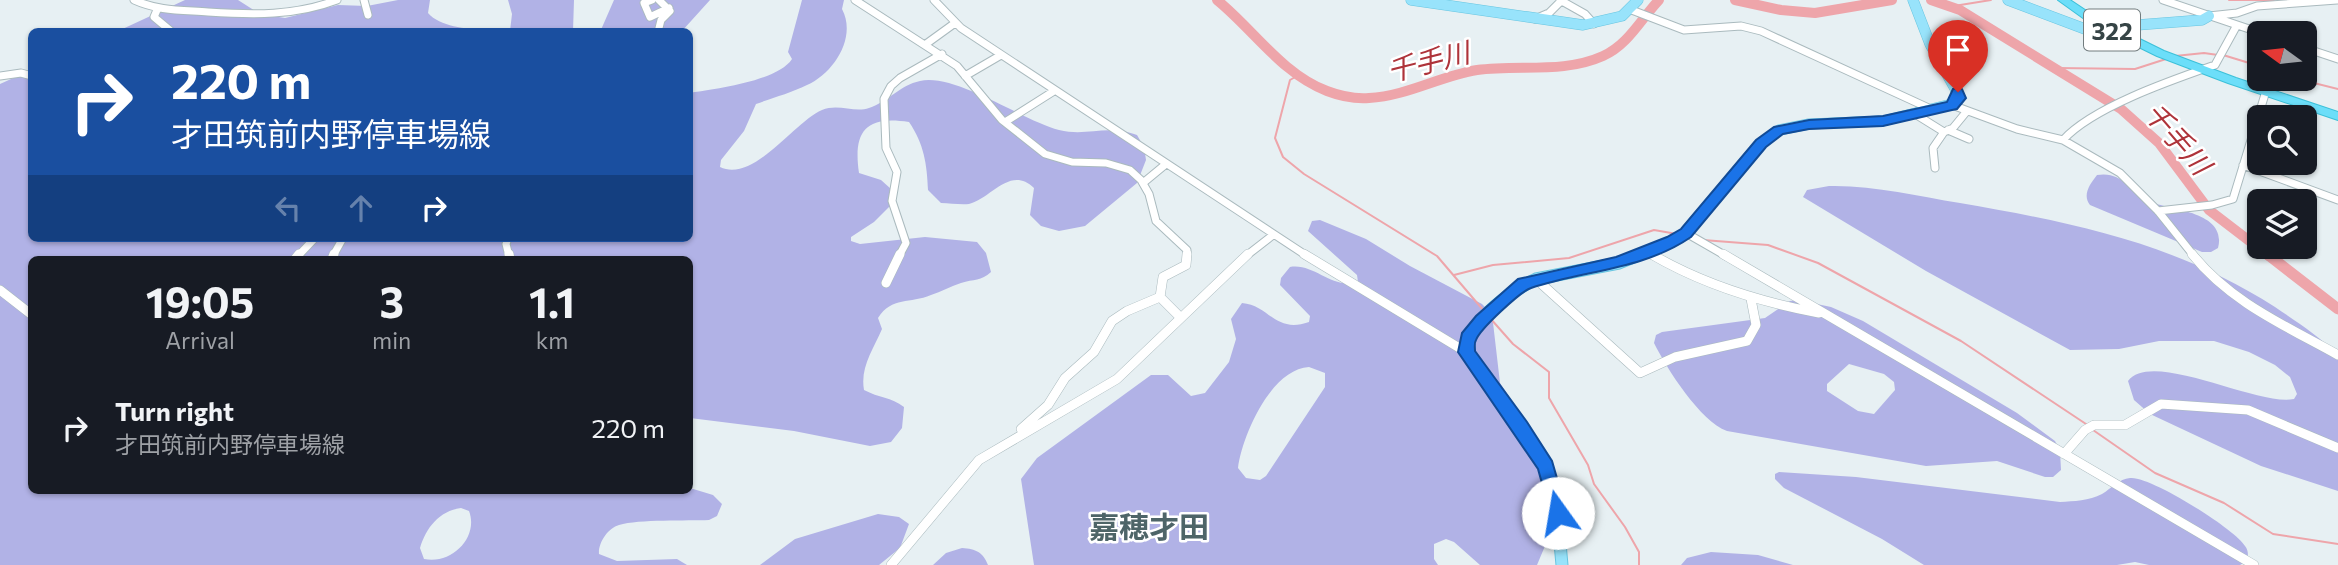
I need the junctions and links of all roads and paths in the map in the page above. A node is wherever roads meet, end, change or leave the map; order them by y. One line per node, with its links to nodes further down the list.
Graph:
1 (134, 0): 17 (street)
2 (157, 0): 17 (street)
3 (337, 0): 18 (street)
4 (364, 0): 20 (street)
5 (652, 0): 16 (street)
6 (855, 0): 30 (street)
7 (934, 0): 23 (street)
8 (1411, 0): 22 (main road)
9 (1561, 0): 22 (street); 24 (street)
10 (1638, 0): 19 (main road)
11 (2008, 0): 29 (main road)
12 (2063, 0): 29 (highway, 322)
13 (2163, 0): 21 (street)
14 (2336, 1): 21 (street)
15 (1914, 2): 43 (main road)
16 (663, 4): 27 (street)
17 (145, 5): 18 (street)
18 (157, 10): 26 (street)
19 (1634, 11): 24 (main road); 44 (street)
20 (368, 15)
21 (2209, 16): 25 (street); 29 (main road)
22 (1535, 19): 24 (main road)
23 (955, 23): 30 (street); 33 (street)
24 (1594, 24)
25 (2237, 25): 28 (street); 35 (street)
26 (167, 28)
27 (658, 28)
28 (2247, 28)
29 (2109, 29): 35 (highway, 322)
30 (926, 44): 32 (street)
31 (2317, 52): 34 (street)
32 (942, 54): 38 (street); 64 (street)
33 (1001, 55): 38 (street); 40 (street)
34 (2338, 59)
35 (2205, 69): 39 (highway, 322); 51 (street)
36 (28, 75): 37 (street)
37 (0, 76)
38 (965, 76): 48 (street)
39 (2247, 83)
40 (1054, 91): 48 (street); 52 (street)
41 (2266, 91): 53 (street)
42 (2269, 91): 47 (highway, 322)
43 (1952, 106): 44 (main road); 45 (street)
44 (1933, 110): 46 (main road)
45 (1967, 111): 49 (street); 51 (street)
46 (1915, 114): 49 (street); 58 (main road)
47 (2338, 116)
48 (1005, 122): 55 (street)
49 (1946, 131): 50 (street); 54 (street)
50 (1969, 139)
51 (2063, 140): 57 (street)
52 (1166, 164): 55 (street); 59 (street)
53 (2243, 165): 56 (street); 57 (street)
54 (1935, 168)
55 (1143, 183): 66 (street)
56 (2338, 200)
57 (2158, 211): 72 (street)
58 (1686, 233): 61 (main road); 69 (street)
59 (1273, 234): 70 (street); 71 (street)
60 (312, 242): 62 (street)
61 (1649, 253): 63 (main road); 67 (street)
62 (298, 256)
63 (1536, 279): 67 (street); 71 (main road)
64 (886, 283)
65 (0, 290): 68 (street)
66 (1160, 297): 70 (street); 73 (street)
67 (1751, 299): 69 (street)
68 (28, 312)
69 (1825, 314): 75 (street)
70 (1181, 317): 73 (street)
71 (1466, 352): 77 (main road)
72 (2338, 355)
73 (1006, 443): 76 (street)
74 (2338, 448): 75 (street)
75 (2064, 454): 78 (street)
76 (891, 565)
77 (1562, 565)
78 (2254, 565)

